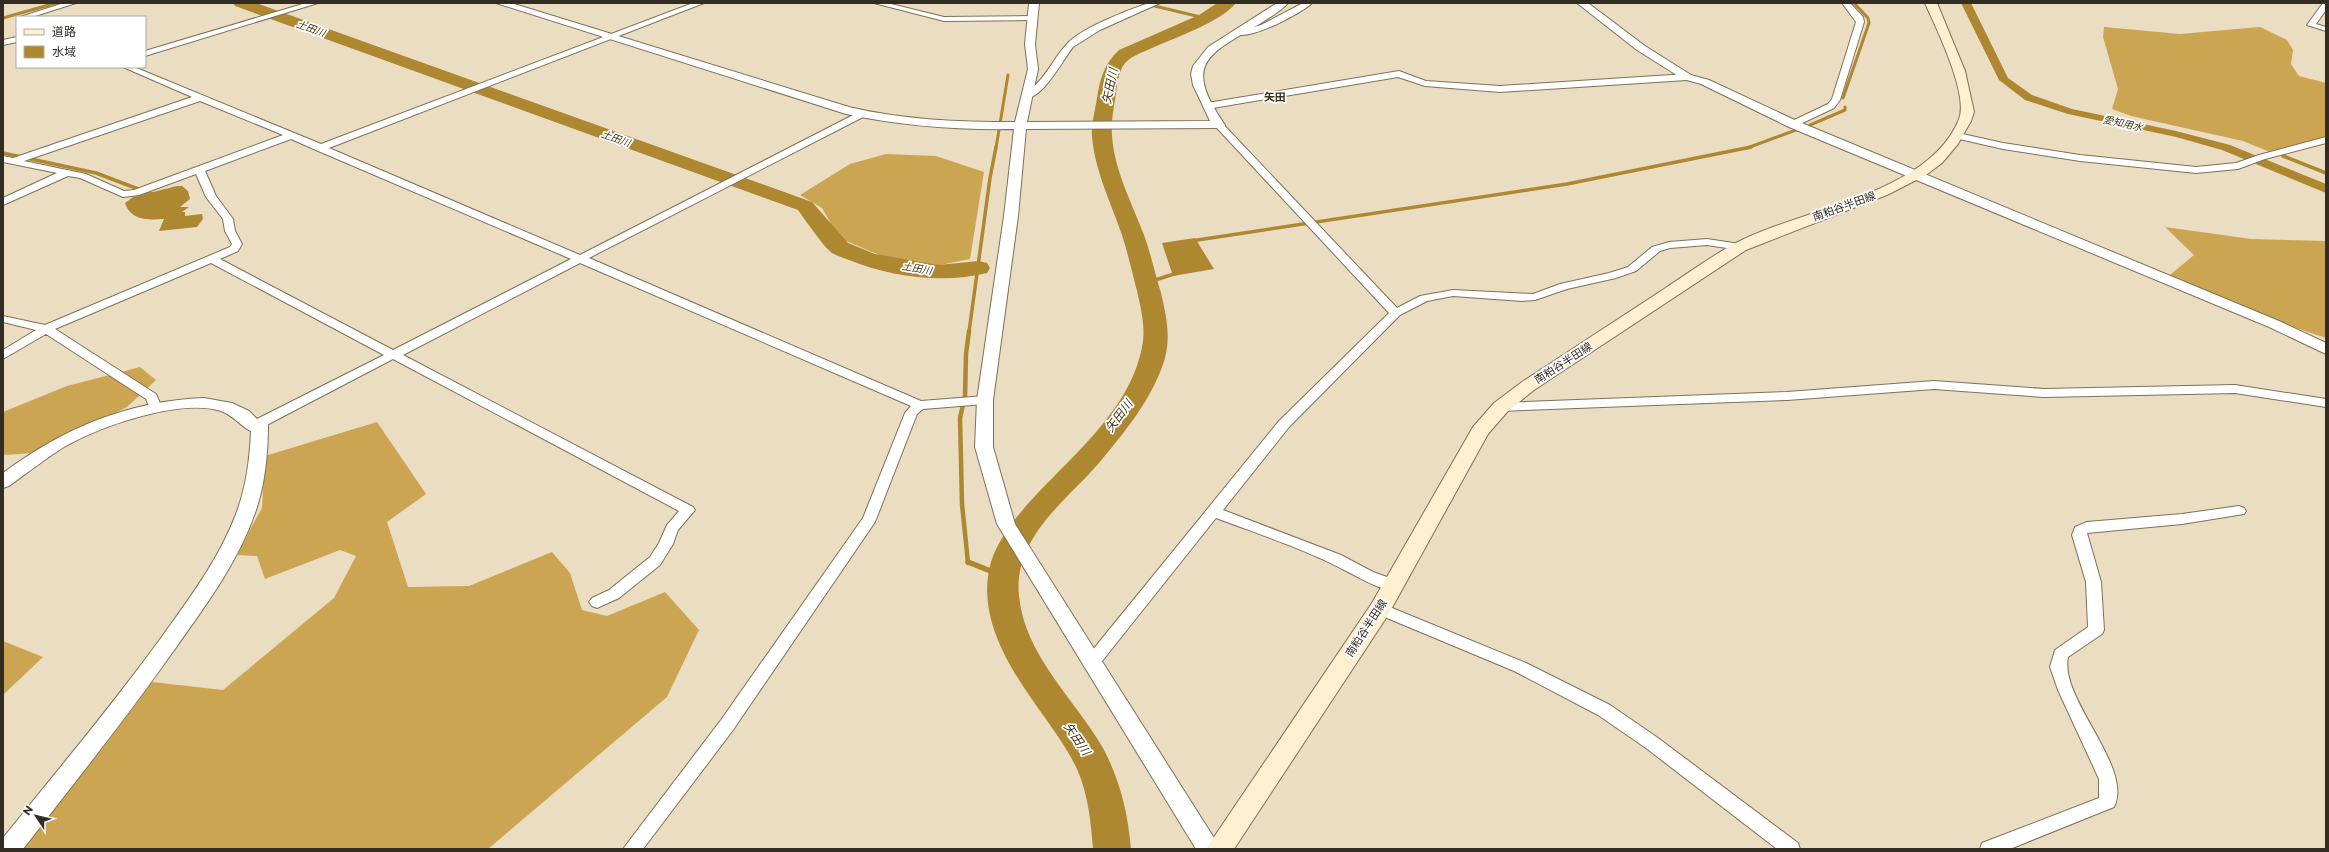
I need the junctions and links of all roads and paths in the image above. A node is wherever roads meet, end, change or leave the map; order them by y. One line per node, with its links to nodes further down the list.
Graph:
1 (72, 3): 14 (street)
2 (314, 3): 21 (street)
3 (502, 3): 18 (street)
4 (878, 3): 15 (street)
5 (1034, 3): 15 (street)
6 (1156, 3): 24 (street)
7 (1283, 3): 17 (street)
8 (1308, 3): 17 (street)
9 (1582, 3): 23 (street)
10 (1846, 3): 28 (street)
11 (1931, 3): 32 (main road, 南粕谷半田線)
12 (693, 4): 18 (street)
13 (2326, 5): 16 (street)
14 (27, 16)
15 (1032, 18): 24 (street)
16 (2326, 29)
17 (1238, 33): 26 (street)
18 (609, 36): 27 (street); 34 (street)
19 (16, 39): 20 (street)
20 (3, 43)
21 (146, 54)
22 (129, 68): 25 (street)
23 (1688, 77): 26 (street); 28 (street)
24 (1026, 96): 30 (street)
25 (199, 98): 31 (street); 36 (street)
26 (1207, 106): 29 (street)
27 (862, 114): 30 (street); 43 (street)
28 (1794, 124): 39 (street)
29 (1219, 125): 30 (street); 44 (street)
30 (1020, 126): 50 (street)
31 (290, 136): 34 (street); 37 (street)
32 (1958, 136): 33 (street); 39 (main road, 南粕谷半田線)
33 (2326, 140)
34 (319, 148): 43 (street)
35 (3, 159): 36 (street)
36 (14, 161): 38 (street)
37 (200, 171): 38 (street); 42 (street)
38 (66, 173): 40 (street)
39 (1916, 175): 41 (main road, 南粕谷半田線); 47 (street)
40 (3, 202)
41 (1740, 248): 44 (street); 53 (main road, 南粕谷半田線)
42 (212, 259): 46 (street); 49 (street)
43 (579, 260): 49 (street); 52 (street)
44 (1396, 313): 58 (street)
45 (3, 319): 46 (street)
46 (46, 329): 48 (street); 54 (street)
47 (2326, 349)
48 (3, 355)
49 (394, 355): 55 (street); 60 (street)
50 (985, 400): 52 (street); 62 (street)
51 (2326, 403): 53 (street)
52 (919, 405): 64 (street)
53 (1501, 407): 59 (main road, 南粕谷半田線)
54 (156, 408): 55 (street); 56 (street)
55 (254, 426): 63 (street)
56 (3, 482)
57 (2239, 511): 68 (street)
58 (1215, 512): 59 (street); 62 (street)
59 (1393, 585): 61 (main road, 南粕谷半田線)
60 (597, 602)
61 (1380, 609): 66 (main road, 南粕谷半田線); 67 (street)
62 (1093, 661): 65 (street)
63 (9, 849)
64 (632, 849)
65 (1209, 849)
66 (1220, 849)
67 (1791, 849)
68 (1989, 849)

